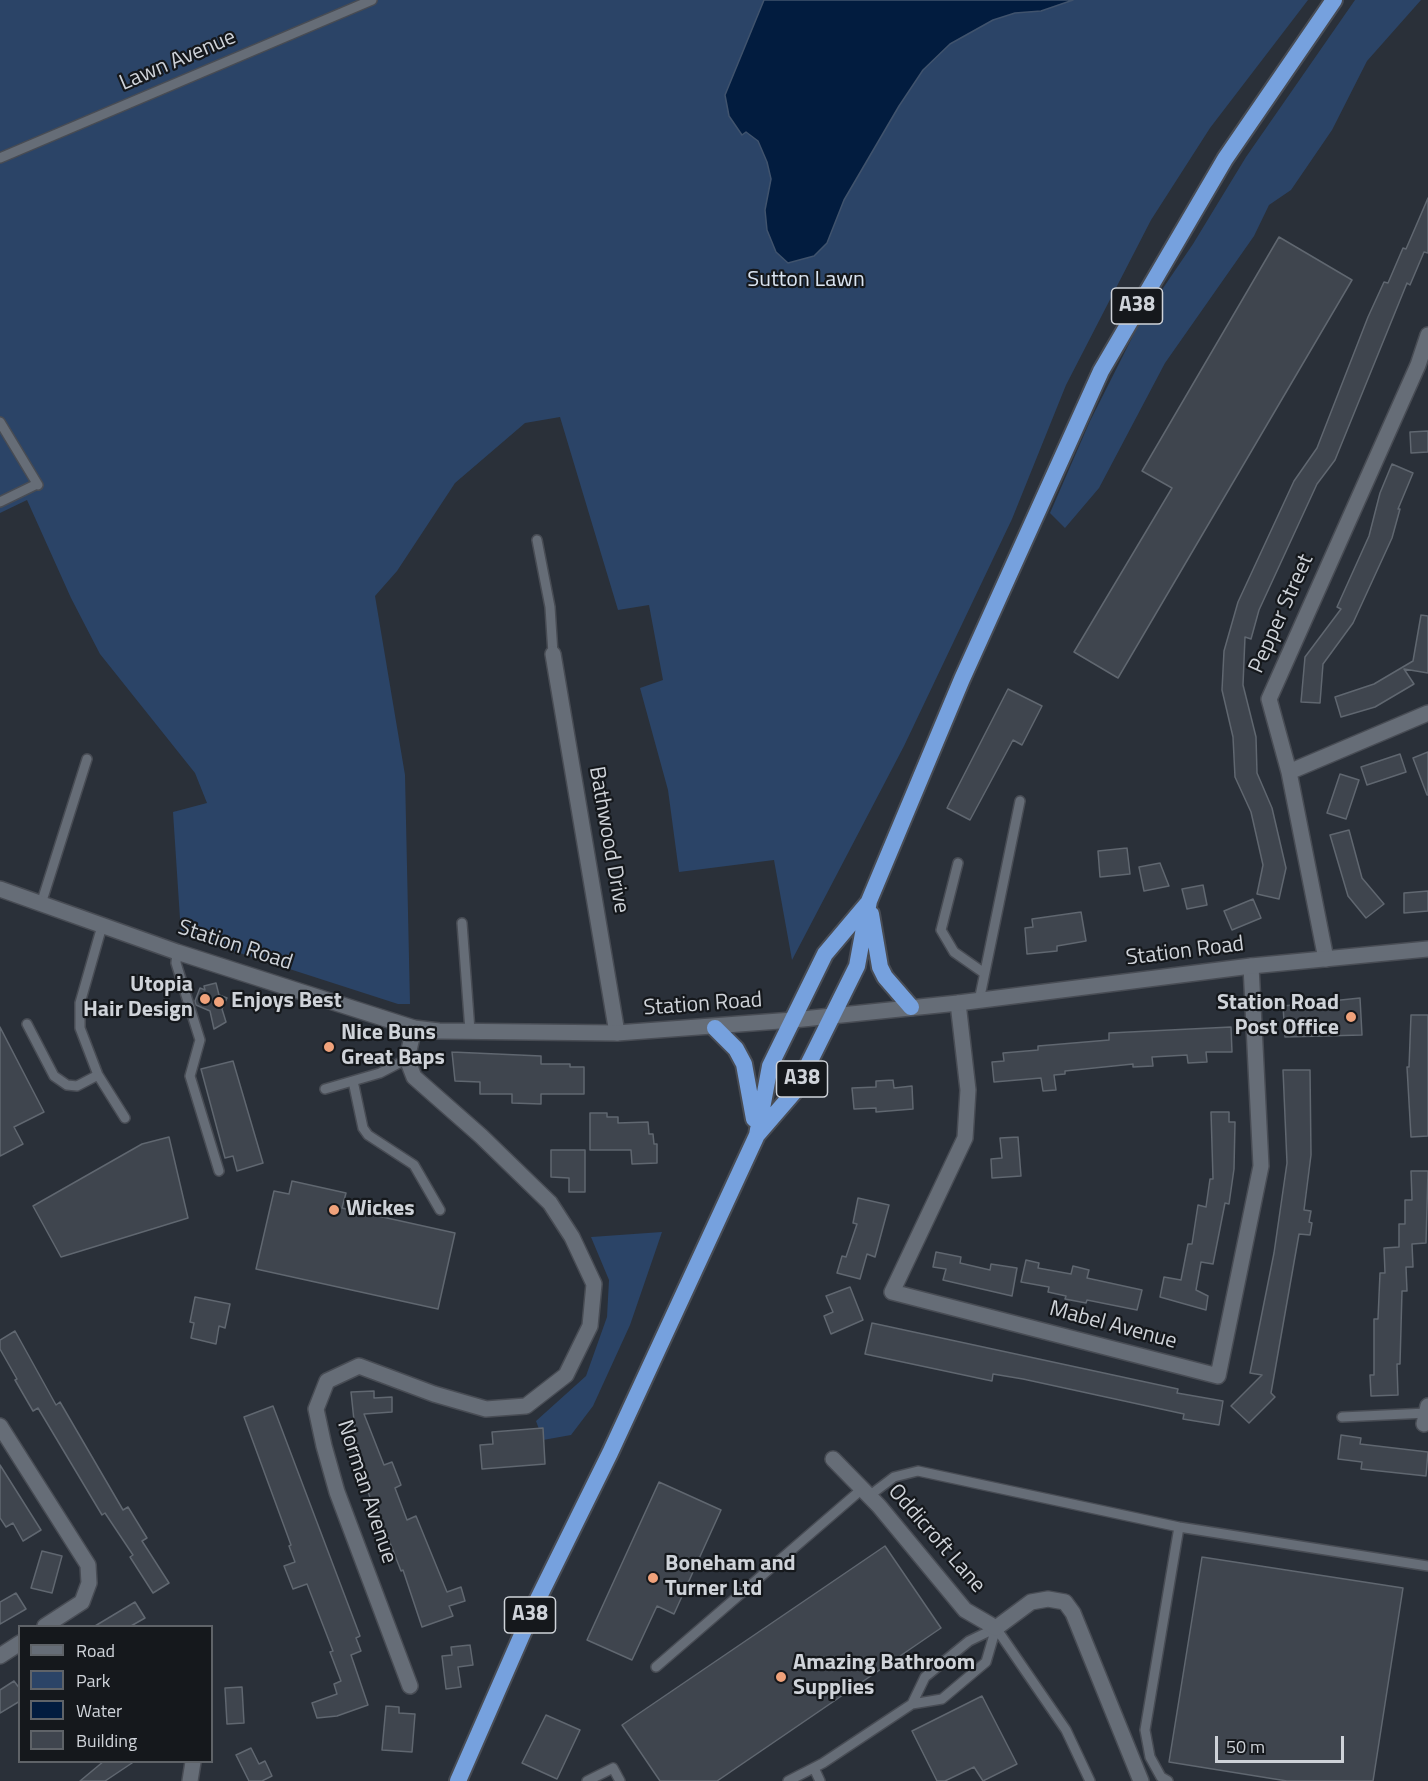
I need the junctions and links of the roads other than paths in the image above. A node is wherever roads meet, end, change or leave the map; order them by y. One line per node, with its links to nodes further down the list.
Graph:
1 (372, 0): 3 (lane, Lawn Avenue)
2 (1334, 0): 17 (highway, A38)
3 (0, 158)
4 (1428, 335): 5 (street, Pepper Street)
5 (1418, 365): 6 (street); 13 (street, Pepper Street)
6 (1428, 378)
7 (0, 422): 8 (lane)
8 (0, 502)
9 (537, 540): 10 (lane)
10 (554, 654): 35 (street, Bathwood Drive)
11 (1428, 712): 13 (street)
12 (87, 759): 18 (lane)
13 (1289, 772): 23 (street, Pepper Street)
14 (1020, 801): 25 (lane)
15 (958, 863): 25 (lane)
16 (0, 889): 18 (street, Station Road)
17 (869, 901): 28 (highway); 29 (highway, A38); 30 (highway, A38)
18 (41, 904): 20 (street, Station Road)
19 (462, 922): 34 (lane)
20 (102, 926): 22 (street, Station Road); 37 (lane)
21 (1428, 949): 23 (street, Station Road)
22 (177, 952): 32 (street, Station Road); 42 (lane)
23 (1326, 959): 24 (street, Station Road)
24 (1251, 966): 26 (street, Station Road); 27 (street, Mabel Avenue)
25 (984, 973): 26 (lane)
26 (979, 1001): 27 (street, Station Road)
27 (958, 1004): 28 (street, Station Road)
28 (911, 1007): 29 (street, Station Road)
29 (834, 1015): 30 (street, Station Road); 41 (highway, A38)
30 (792, 1020): 33 (street, Station Road); 41 (highway, A38)
31 (27, 1024): 37 (lane)
32 (414, 1028): 34 (street, Station Road); 36 (street)
33 (715, 1028): 35 (street, Station Road); 41 (highway)
34 (470, 1031): 35 (street, Station Road)
35 (617, 1033)
36 (407, 1059): 38 (lane); 56 (street, Norman Avenue)
37 (98, 1075): 40 (lane)
38 (353, 1081): 39 (lane); 43 (lane)
39 (325, 1089)
40 (125, 1118)
41 (757, 1135): 61 (highway, A38)
42 (219, 1171)
43 (440, 1210)
44 (1426, 1414): 45 (lane)
45 (1342, 1417)
46 (0, 1426): 51 (street)
47 (833, 1459): 48 (street, Oddicroft Lane)
48 (866, 1493): 49 (lane); 52 (street, Oddicroft Lane); 55 (lane)
49 (1179, 1527): 50 (lane); 68 (lane)
50 (1428, 1566)
51 (47, 1625)
52 (996, 1628): 57 (lane); 57 (lane); 66 (lane); 67 (street)
53 (18, 1644): 54 (street)
54 (0, 1656)
55 (656, 1667)
56 (410, 1686)
57 (912, 1704): 59 (lane)
58 (193, 1763): 60 (street)
59 (814, 1768): 64 (lane); 65 (lane)
60 (190, 1781)
61 (458, 1781)
62 (587, 1781): 63 (lane)
63 (620, 1781)
64 (788, 1781)
65 (820, 1781)
66 (1090, 1781)
67 (1141, 1781)
68 (1168, 1781)

